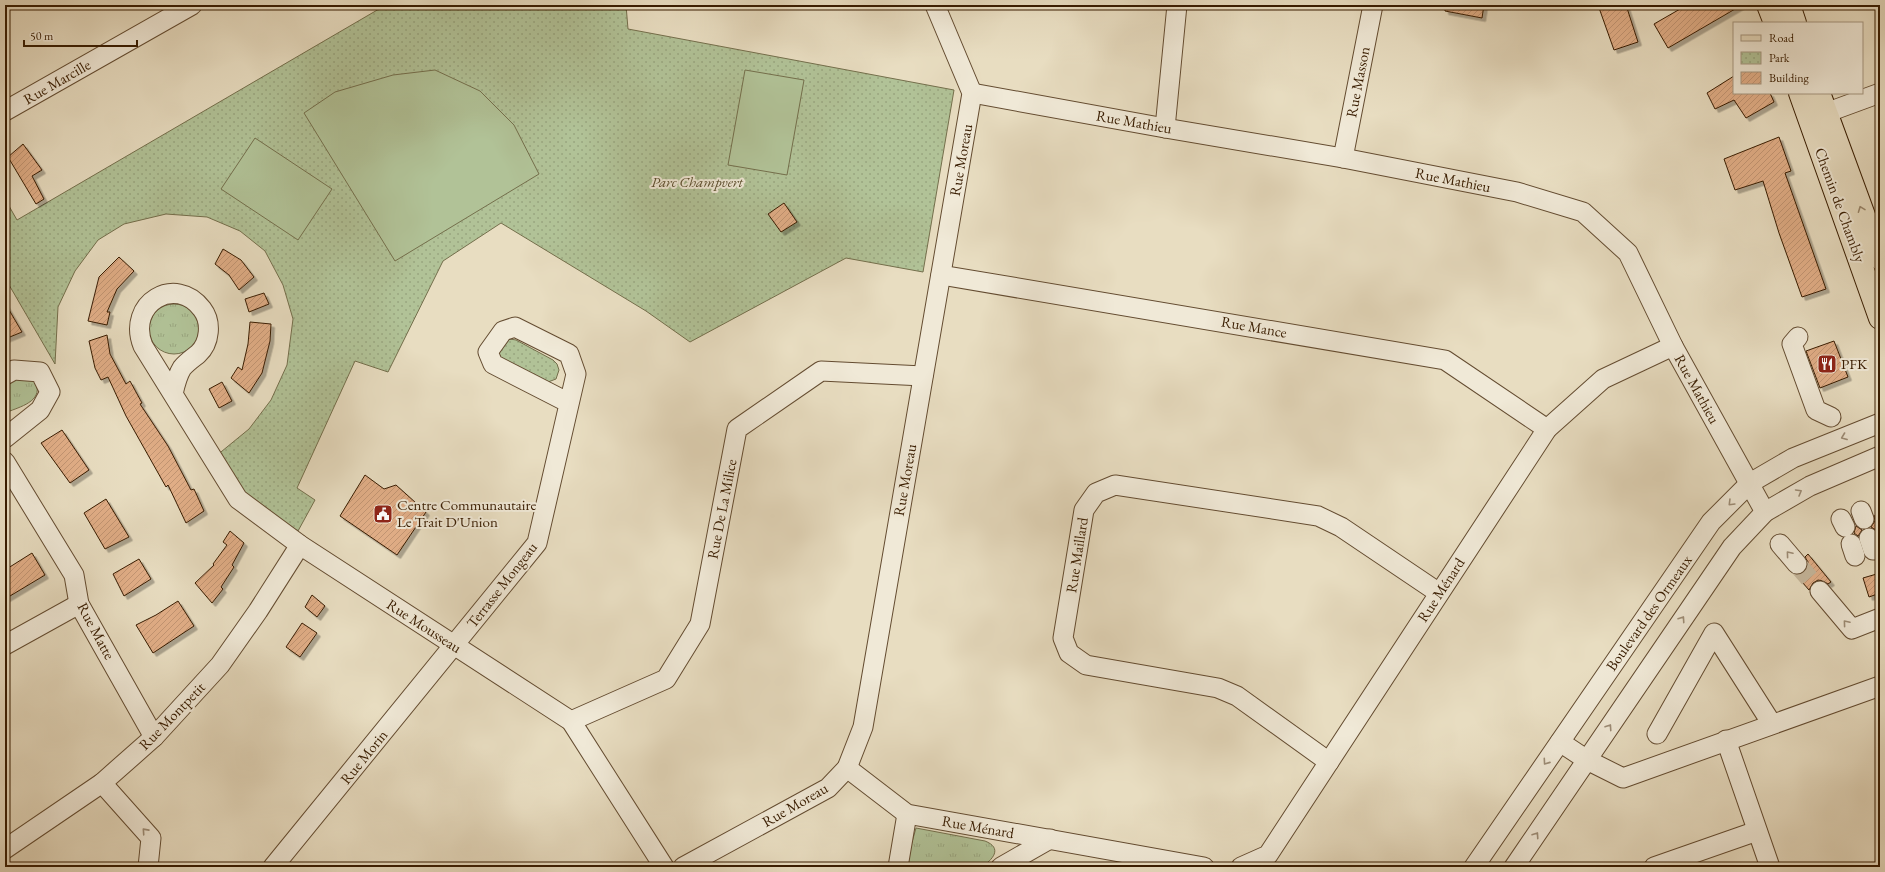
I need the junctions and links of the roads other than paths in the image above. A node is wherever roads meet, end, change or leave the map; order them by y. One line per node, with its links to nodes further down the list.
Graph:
1 (192, 5): 13 (street, Rue Marcille)
2 (935, 5): 9 (street)
3 (1177, 5): 14 (street)
4 (1373, 5): 15 (street, Rue Masson)
5 (1768, 5): 7 (main road)
6 (1789, 5): 8 (main road)
7 (1775, 22)
8 (1795, 22)
9 (972, 93): 14 (street, Rue Mathieu); 17 (street, Rue Moreau)
10 (1880, 93): 12 (street)
11 (1801, 94): 12 (main road, Chemin de Chambly)
12 (1818, 108): 16 (main road, Chemin de Chambly, one-way to 12); 18 (main road, Chemin de Chambly)
13 (5, 111)
14 (1165, 128): 15 (street, Rue Mathieu)
15 (1343, 158): 20 (street, Rue Mathieu)
16 (1880, 258)
17 (941, 275): 22 (street, Rue Moreau); 27 (street, Rue Mance)
18 (1880, 318)
19 (1798, 337): 25 (street)
20 (1673, 346): 27 (street, Rue Ménard); 31 (street, Rue Mathieu)
21 (5, 375): 28 (street)
22 (923, 376): 43 (street, Rue De La Milice); 51 (street, Rue Moreau)
23 (173, 394): 23 (street, Rue Mousseau); 33 (street, Rue Mousseau)
24 (569, 403): 24 (street, Terrasse Mongeau); 41 (street, Terrasse Mongeau)
25 (1832, 417)
26 (1880, 423): 31 (street, Boulevard des Ormeaux, one-way to 31)
27 (1548, 429): 37 (street, Rue Ménard)
28 (5, 438)
29 (1880, 456): 32 (street, Boulevard des Ormeaux, one-way to 29)
30 (5, 462): 38 (street, Rue Matte)
31 (1750, 484): 32 (street, Rue Mathieu); 48 (street, Boulevard des Ormeaux, one-way to 48)
32 (1765, 512): 49 (street, Boulevard des Ormeaux, one-way to 32)
33 (300, 544): 41 (street, Rue Mousseau); 46 (street, Rue Montpetit)
34 (1780, 544): 35 (street, one-way to 34)
35 (1797, 564)
36 (1820, 591): 39 (street, one-way to 36)
37 (1439, 593): 50 (street, Rue Ménard); 50 (street, Rue Maillard)
38 (79, 604): 40 (street); 46 (street, Rue Matte)
39 (1880, 618)
40 (5, 645)
41 (455, 646): 43 (street, Rue Mousseau); 58 (street, Rue Morin)
42 (1880, 686): 44 (street)
43 (571, 720): 59 (street, Rue Mousseau)
44 (1772, 724): 45 (street); 47 (street)
45 (1657, 734)
46 (154, 736): 52 (street, Rue Montpetit)
47 (1726, 740): 49 (street); 54 (street)
48 (1560, 742): 49 (street); 65 (street, Boulevard des Ormeaux, one-way to 65)
49 (1587, 760): 66 (street, Boulevard des Ormeaux, one-way to 49)
50 (1329, 762): 64 (street, Rue Ménard)
51 (847, 768): 53 (street, Rue Ménard); 60 (street, Rue Moreau)
52 (102, 783): 56 (street, Rue Montpetit); 57 (street, one-way to 52)
53 (907, 814): 55 (street, Rue Ménard); 61 (street)
54 (1757, 831): 67 (street); 68 (street)
55 (1050, 839): 62 (street, Rue Ménard); 63 (street, Rue Ménard)
56 (5, 849)
57 (148, 867)
58 (273, 867)
59 (664, 867)
60 (683, 867)
61 (898, 867)
62 (1001, 867)
63 (1204, 867)
64 (1241, 867)
65 (1474, 867)
66 (1514, 867)
67 (1654, 867)
68 (1770, 867)

